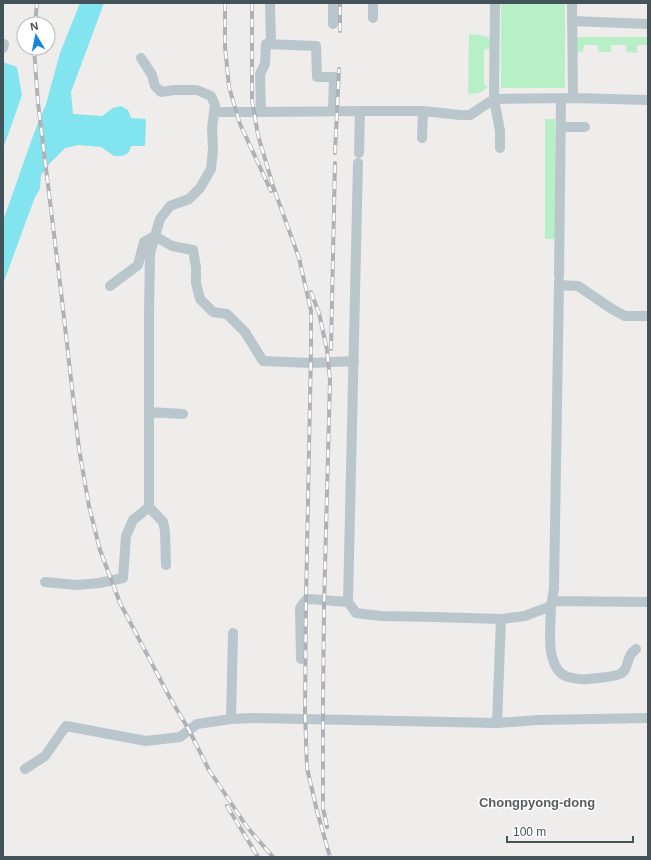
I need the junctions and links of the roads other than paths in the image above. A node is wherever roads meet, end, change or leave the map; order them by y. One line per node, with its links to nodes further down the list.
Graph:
1 (270, 3): 10 (street)
2 (333, 3): 8 (street)
3 (373, 3): 6 (street)
4 (495, 3): 14 (street)
5 (572, 3): 7 (street)
6 (373, 18)
7 (572, 21): 9 (street); 13 (street)
8 (333, 24)
9 (648, 24)
10 (271, 44): 16 (street); 20 (street)
11 (141, 58): 19 (street)
12 (561, 98): 13 (street); 14 (street); 21 (street)
13 (573, 98): 15 (street)
14 (494, 99): 18 (street); 24 (street)
15 (648, 100)
16 (333, 111): 17 (street); 20 (street)
17 (360, 111): 18 (street); 29 (street)
18 (423, 111): 23 (street)
19 (215, 112): 20 (street); 25 (street)
20 (261, 112)
21 (561, 127): 22 (street); 26 (street)
22 (585, 127)
23 (422, 138)
24 (500, 148)
25 (155, 236): 27 (street); 29 (street); 30 (street)
26 (559, 281): 28 (street); 37 (street)
27 (110, 286)
28 (648, 316)
29 (354, 361): 35 (street)
30 (149, 412): 31 (street); 32 (street)
31 (182, 414)
32 (149, 507): 33 (street); 34 (street)
33 (166, 565)
34 (45, 582)
35 (348, 602): 38 (street); 41 (street)
36 (648, 602): 37 (street)
37 (551, 603): 38 (street); 40 (street)
38 (501, 619): 44 (street)
39 (233, 633): 43 (street)
40 (636, 649)
41 (301, 659)
42 (648, 718): 44 (street)
43 (231, 719): 44 (street); 45 (street)
44 (497, 723)
45 (25, 769)

